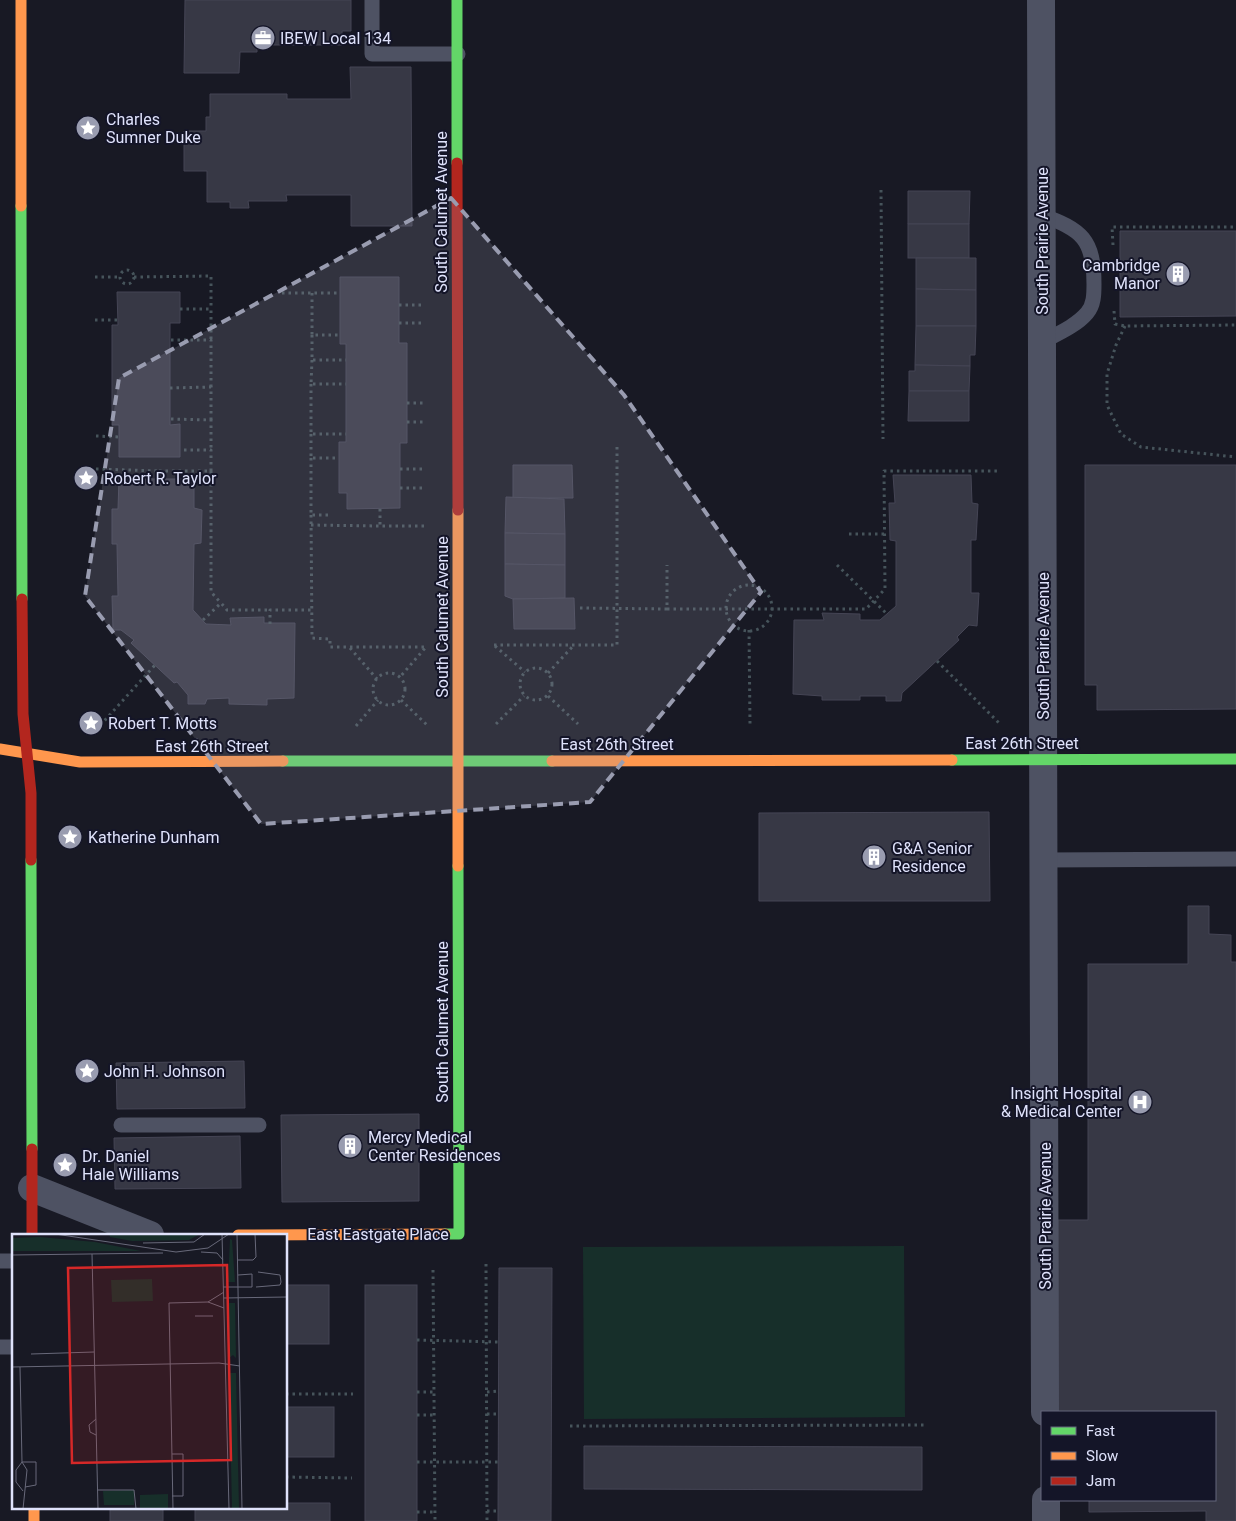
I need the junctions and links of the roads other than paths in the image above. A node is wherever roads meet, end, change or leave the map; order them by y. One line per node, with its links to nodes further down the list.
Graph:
1 (21, 0): 9 (main road)
2 (372, 0): 5 (lane)
3 (458, 0): 5 (main road, South Calumet Avenue)
4 (1041, 0): 6 (street, South Prairie Avenue)
5 (458, 54): 12 (main road, South Calumet Avenue)
6 (1042, 215): 7 (street, South Prairie Avenue); 7 (lane)
7 (1042, 342): 11 (street, South Prairie Avenue)
8 (0, 749): 9 (main road, East 26th Street)
9 (28, 755): 12 (main road, East 26th Street); 17 (main road)
10 (1236, 759): 11 (main road, East 26th Street)
11 (1043, 760): 12 (main road, East 26th Street); 14 (street, South Prairie Avenue)
12 (458, 761): 20 (main road, South Calumet Avenue)
13 (1236, 859): 14 (lane)
14 (1044, 860): 22 (street, South Prairie Avenue)
15 (121, 1125): 16 (lane)
16 (259, 1125)
17 (32, 1188): 18 (main road); 19 (street)
18 (32, 1234)
19 (147, 1234)
20 (459, 1234): 21 (main road, East Eastgate Place)
21 (288, 1235)
22 (1045, 1411)
23 (1046, 1501): 26 (street)
24 (34, 1508): 25 (main road)
25 (34, 1521)
26 (1046, 1521)

